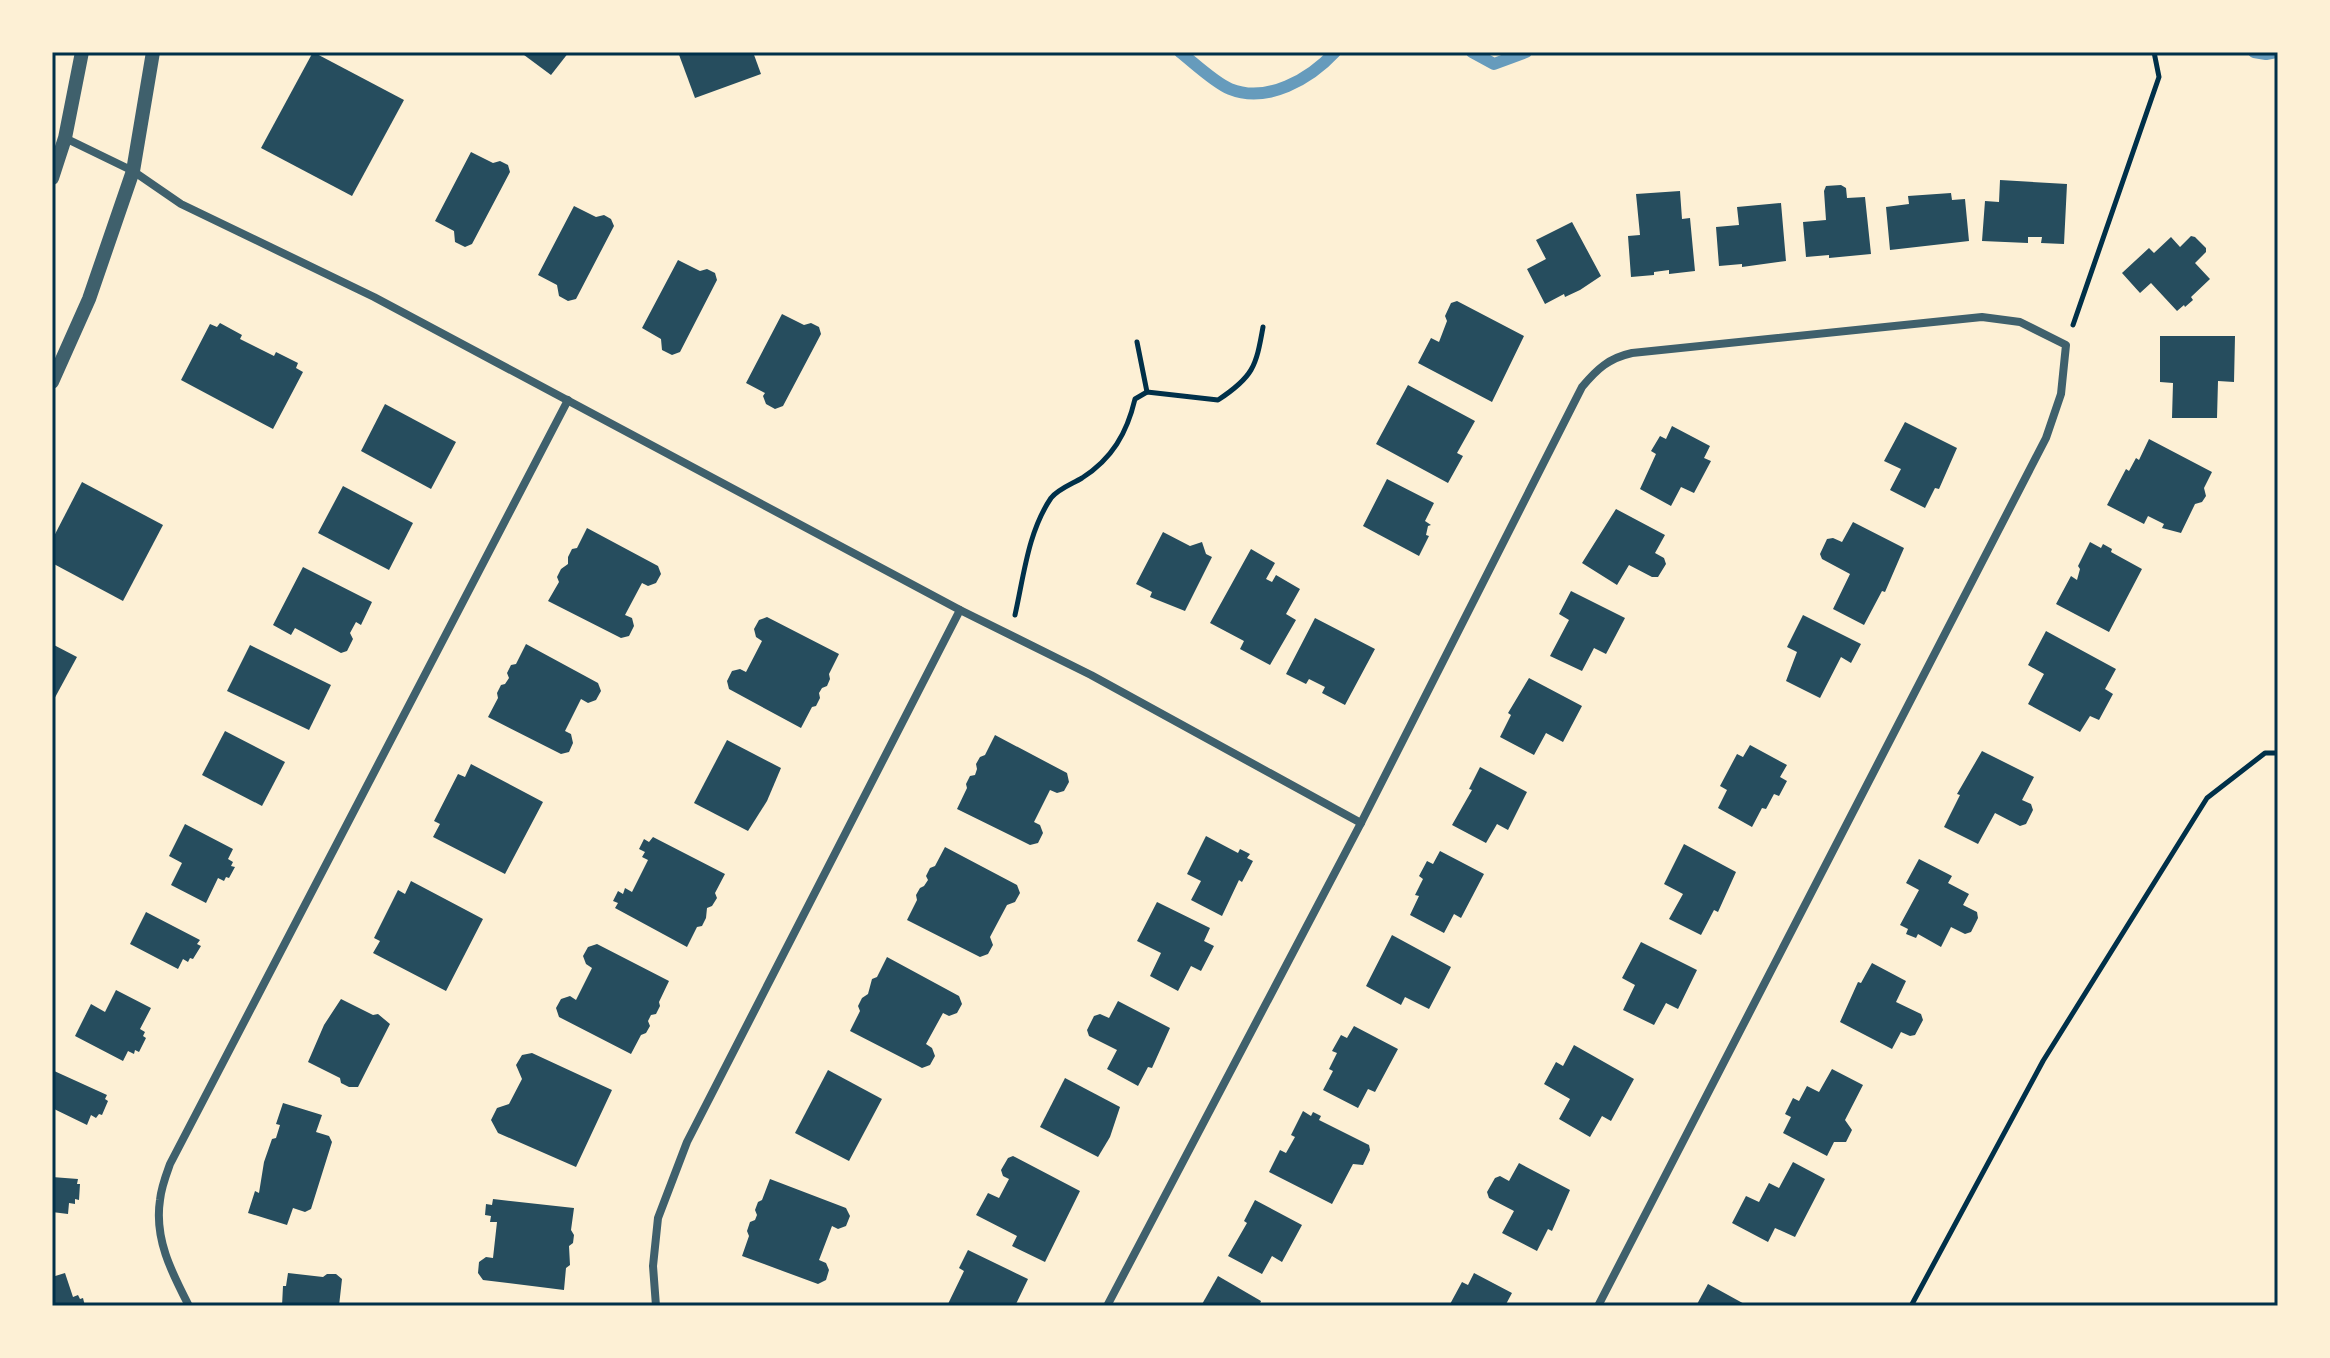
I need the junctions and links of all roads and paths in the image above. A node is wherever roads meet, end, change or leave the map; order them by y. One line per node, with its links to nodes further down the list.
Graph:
1 (82, 52): 4 (street)
2 (153, 52): 5 (street)
3 (2154, 52): 9 (path)
4 (65, 138): 5 (street); 6 (street)
5 (133, 171): 10 (street); 12 (street)
6 (52, 178)
7 (1263, 327): 11 (path)
8 (1137, 342): 11 (path)
9 (2066, 345): 16 (street); 20 (street)
10 (52, 382)
11 (1147, 392): 14 (path)
12 (568, 400): 13 (street); 17 (street)
13 (960, 610): 14 (street); 18 (street)
14 (1011, 635): 16 (street)
15 (2278, 753): 21 (path)
16 (1361, 823): 19 (street)
17 (189, 1306)
18 (656, 1306)
19 (1107, 1306)
20 (1598, 1306)
21 (1911, 1306)

